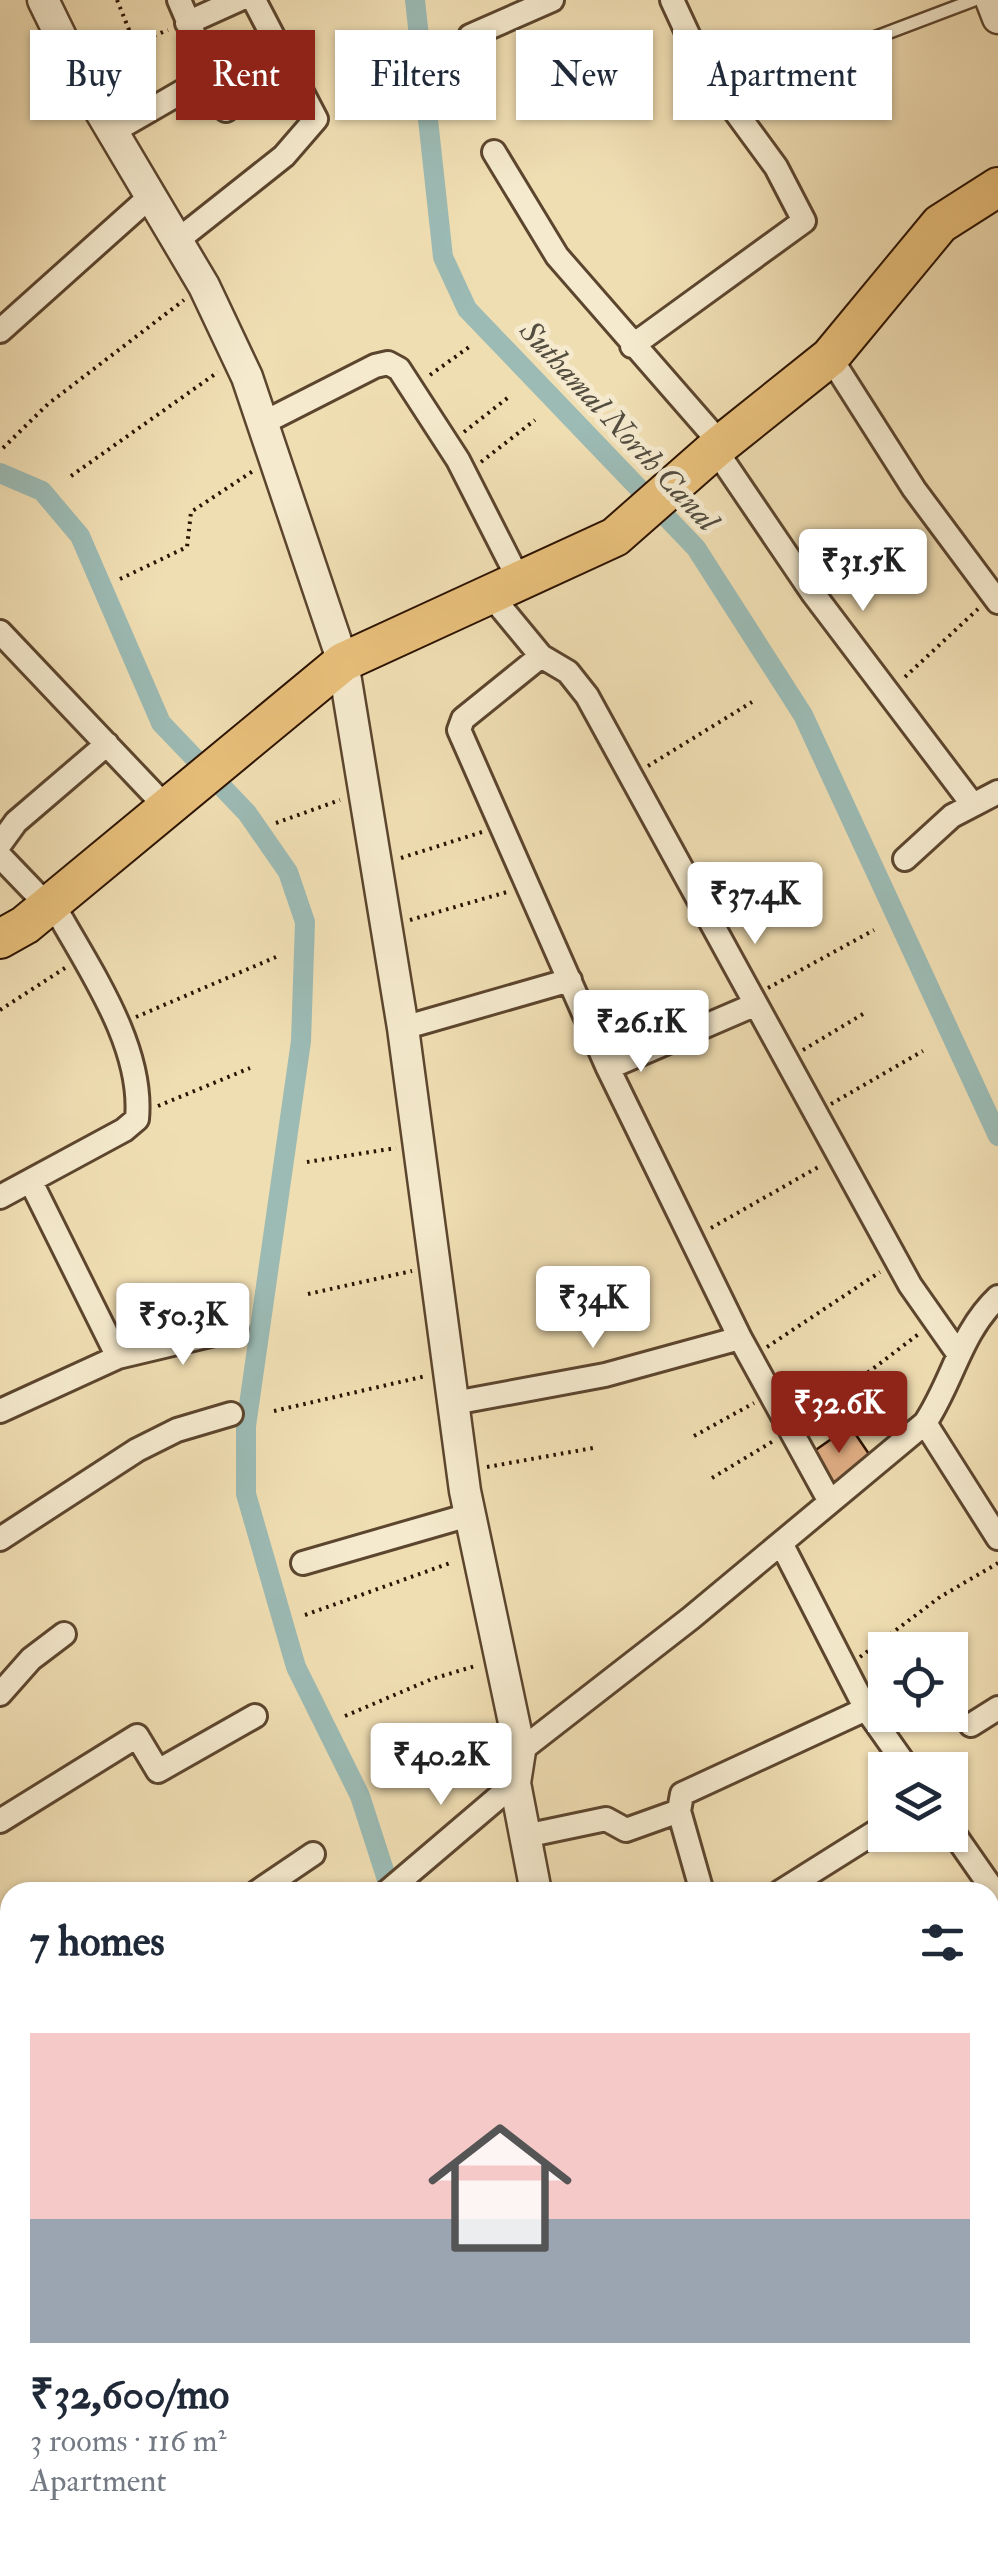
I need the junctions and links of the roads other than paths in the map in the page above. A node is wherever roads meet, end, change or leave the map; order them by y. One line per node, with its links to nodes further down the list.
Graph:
1 (43, 0): 13 (street)
2 (238, 0): 8 (street)
3 (254, 0): 17 (street)
4 (552, 0): 10 (street)
5 (672, 0): 19 (street)
6 (974, 0): 11 (lane)
7 (991, 0): 9 (street)
8 (183, 11)
9 (998, 18)
10 (484, 30)
11 (892, 31)
12 (176, 95): 13 (street)
13 (114, 131): 16 (street)
14 (494, 152): 19 (street)
15 (998, 187): 20 (main road)
16 (153, 194): 17 (street); 18 (street)
17 (178, 240): 21 (street)
18 (0, 331)
19 (632, 346): 22 (street)
20 (830, 356): 22 (main road); 24 (street)
21 (262, 423): 23 (street); 27 (street)
22 (718, 446): 23 (main road); 31 (street)
23 (504, 586): 26 (street); 27 (main road)
24 (995, 599)
25 (0, 632): 28 (street)
26 (540, 656): 37 (street); 38 (street)
27 (343, 662): 30 (main road); 39 (street)
28 (107, 744): 30 (street); 32 (street)
29 (998, 792): 31 (street)
30 (180, 797): 35 (main road)
31 (973, 804): 34 (street)
32 (0, 844)
33 (0, 856): 35 (street)
34 (905, 860)
35 (49, 904): 36 (main road); 41 (street)
36 (0, 939)
37 (570, 980): 39 (street); 40 (street)
38 (752, 1001): 40 (street); 46 (street)
39 (403, 1028): 48 (street)
40 (608, 1068): 45 (street)
41 (30, 1182): 42 (street); 47 (street)
42 (0, 1196)
43 (998, 1296): 46 (street)
44 (236, 1329): 47 (street)
45 (746, 1348): 48 (street); 52 (street)
46 (957, 1352): 51 (street)
47 (118, 1357): 49 (street)
48 (454, 1404): 53 (street)
49 (0, 1411)
50 (231, 1414): 55 (street)
51 (925, 1423): 52 (street); 54 (street)
52 (829, 1500): 56 (street)
53 (469, 1516): 57 (street); 64 (street)
54 (998, 1538)
55 (0, 1539)
56 (781, 1543): 60 (street); 64 (street)
57 (303, 1563)
58 (64, 1634): 59 (street)
59 (0, 1694)
60 (866, 1708): 65 (street); 67 (street)
61 (998, 1708): 63 (street)
62 (255, 1716): 68 (street)
63 (972, 1725)
64 (520, 1751): 66 (street)
65 (897, 1752)
66 (515, 1783): 69 (street); 74 (street)
67 (679, 1811): 69 (street); 76 (street)
68 (0, 1821)
69 (525, 1836): 75 (street)
70 (868, 1837): 77 (street)
71 (967, 1852): 78 (street)
72 (313, 1854): 73 (street)
73 (271, 1882)
74 (398, 1882)
75 (534, 1882)
76 (699, 1882)
77 (796, 1882)
78 (988, 1882)

